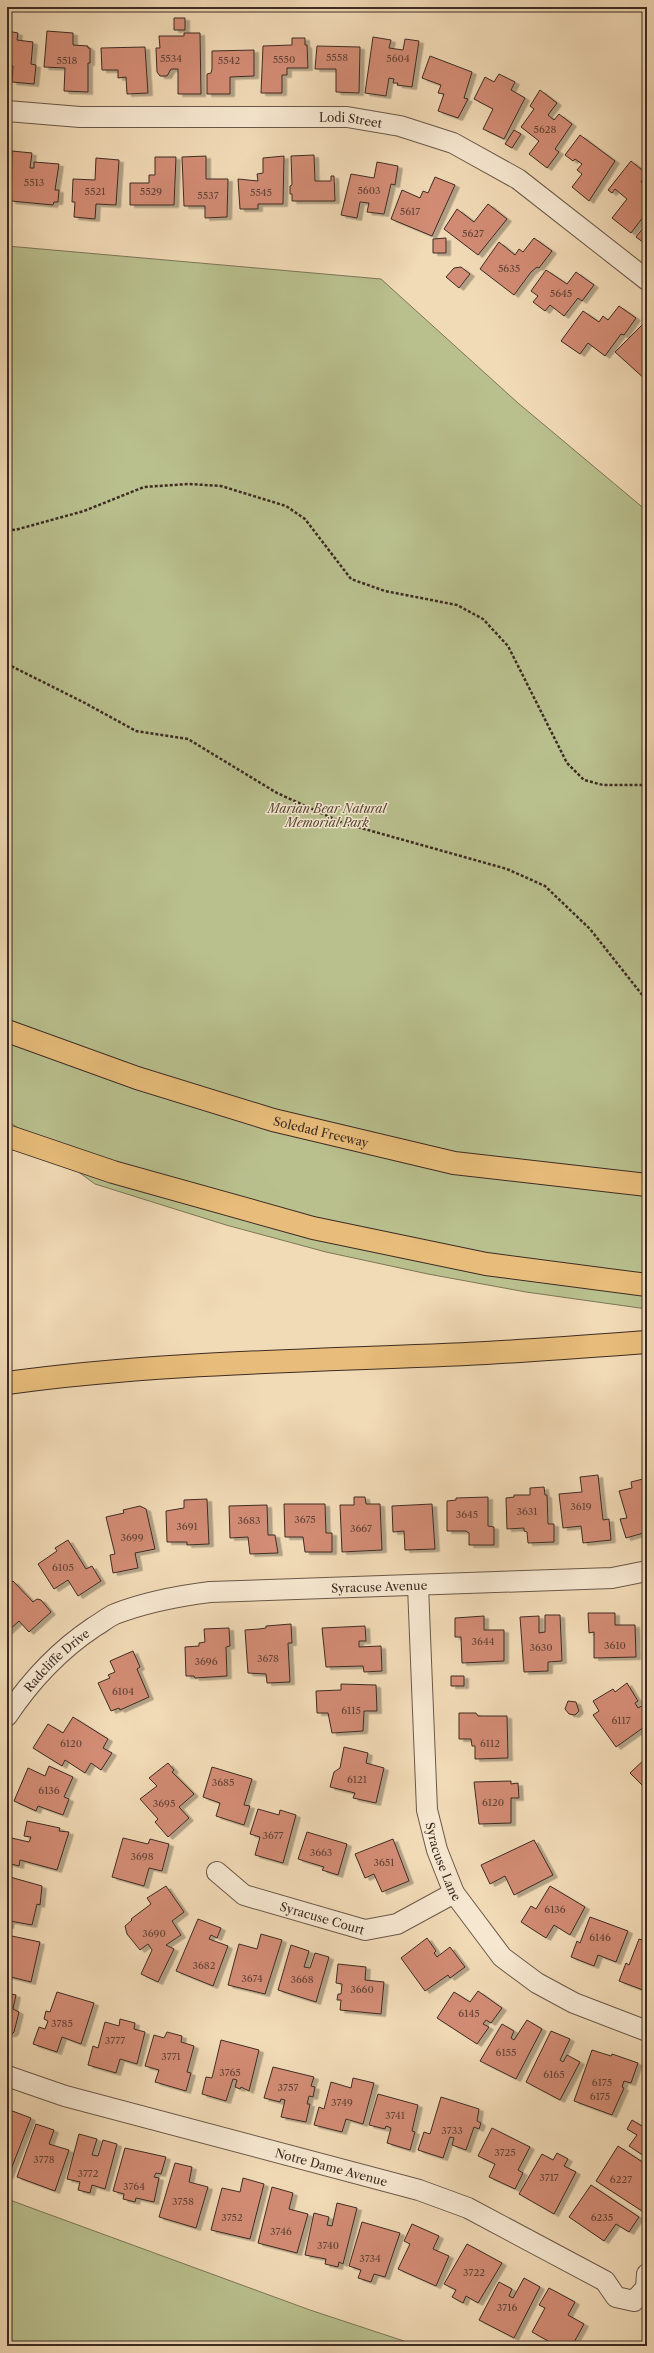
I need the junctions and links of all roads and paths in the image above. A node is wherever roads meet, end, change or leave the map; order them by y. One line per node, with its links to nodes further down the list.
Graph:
1 (7, 111): 2 (street, Lodi Street)
2 (647, 280)
3 (7, 529): 5 (path)
4 (7, 664): 6 (path)
5 (647, 785)
6 (647, 1001)
7 (7, 1031): 9 (highway, Soledad Freeway)
8 (7, 1136): 10 (highway)
9 (647, 1185)
10 (647, 1285)
11 (647, 1342): 12 (highway)
12 (7, 1383)
13 (647, 1571): 14 (street, Syracuse Avenue)
14 (418, 1586): 15 (street, Syracuse Avenue); 18 (street, Syracuse Lane)
15 (114, 1615): 16 (street, Radcliffe Drive)
16 (7, 1716)
17 (217, 1872): 18 (street, Syracuse Court)
18 (454, 1893): 19 (street, Syracuse Lane)
19 (647, 2030)
20 (7, 2076): 21 (street, Notre Dame Avenue)
21 (647, 2274)

